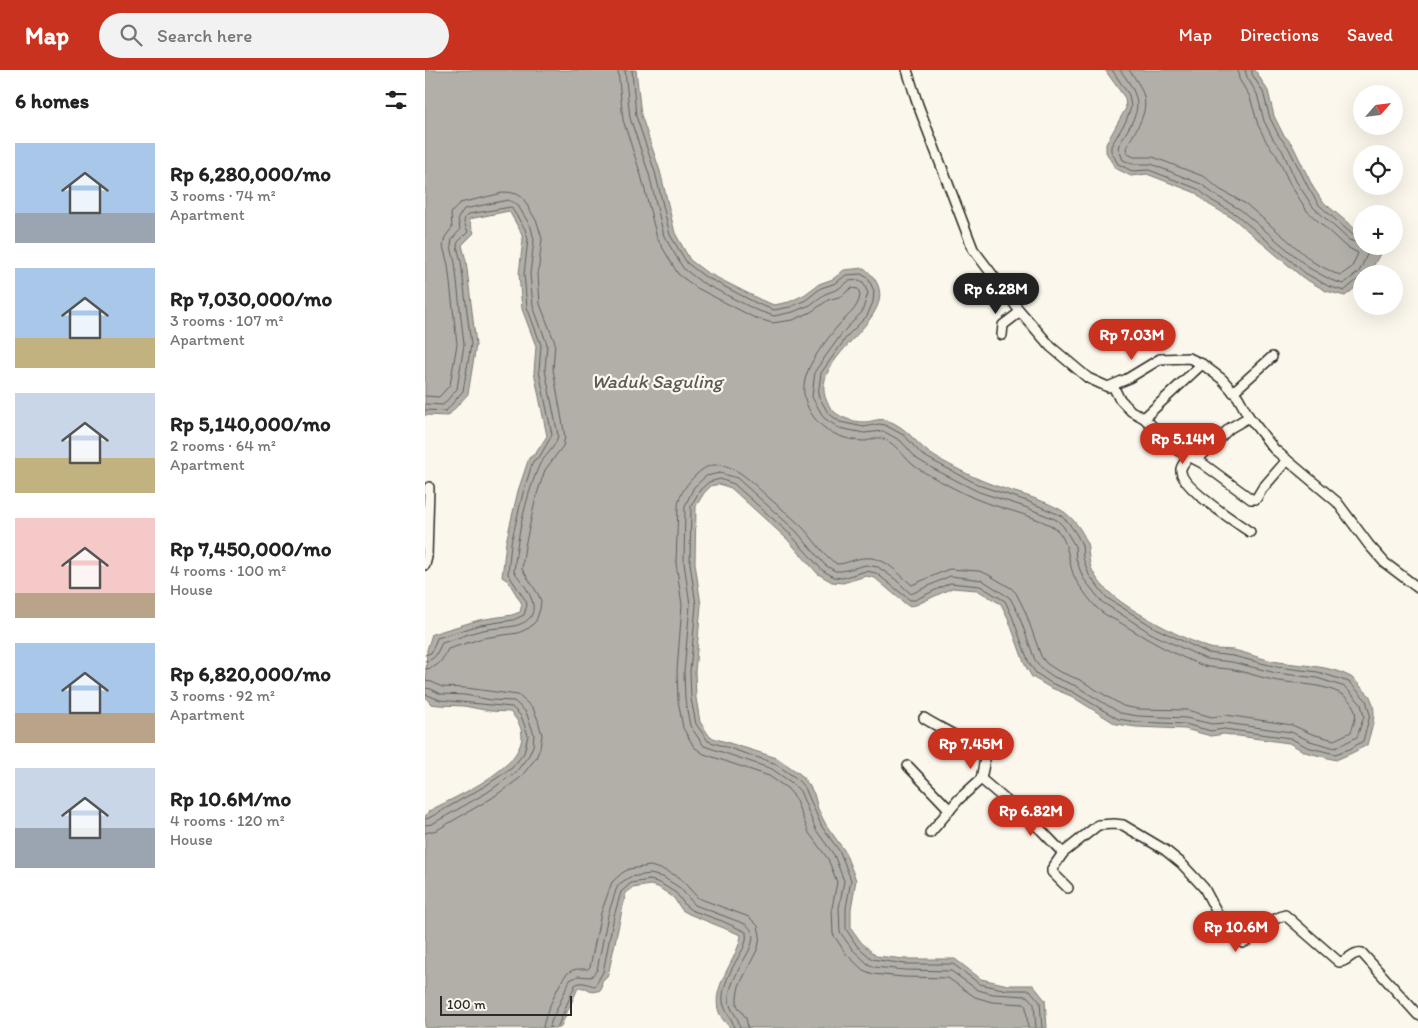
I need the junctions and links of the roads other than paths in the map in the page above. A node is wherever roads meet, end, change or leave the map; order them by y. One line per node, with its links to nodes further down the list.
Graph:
1 (907, 70): 2 (street)
2 (1021, 312): 3 (street); 6 (street)
3 (1002, 335)
4 (1272, 357): 7 (street)
5 (1203, 364): 6 (street); 7 (street); 9 (street)
6 (1113, 386): 9 (street)
7 (1233, 392): 8 (street)
8 (1249, 416): 10 (street); 11 (street)
9 (1144, 418): 10 (street)
10 (1193, 458): 11 (street); 13 (street)
11 (1287, 460): 15 (street)
12 (429, 487): 14 (street)
13 (1250, 532)
14 (425, 565)
15 (1418, 588)
16 (924, 718): 18 (street)
17 (908, 766): 19 (street)
18 (981, 778): 19 (street); 21 (street)
19 (950, 810): 20 (street)
20 (931, 833)
21 (1063, 854): 22 (street); 23 (street)
22 (1068, 888)
23 (1418, 1015)

